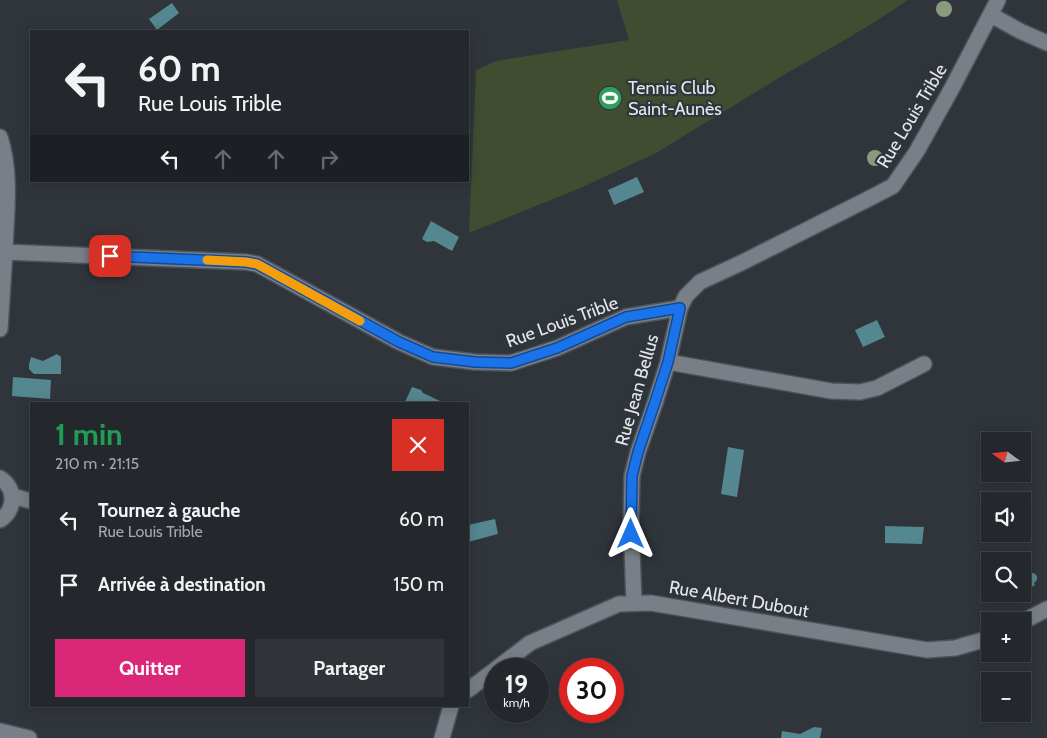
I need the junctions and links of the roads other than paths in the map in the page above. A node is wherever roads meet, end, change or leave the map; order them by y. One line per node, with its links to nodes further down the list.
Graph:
1 (998, 0): 2 (street, Rue Louis Trible)
2 (992, 15): 3 (street); 6 (street, Rue Louis Trible)
3 (1047, 42)
4 (0, 137): 5 (street)
5 (5, 252): 6 (street, Rue Louis Trible); 7 (street)
6 (680, 308): 8 (street, Rue Jean Bellus)
7 (0, 329)
8 (668, 362): 9 (street); 14 (street, Rue Jean Bellus)
9 (924, 364)
10 (0, 478): 11 (street)
11 (12, 496): 12 (street); 13 (street)
12 (30, 501)
13 (0, 520)
14 (634, 603): 17 (street, Rue Albert Dubout); 18 (street, Rue Albert Dubout)
15 (1047, 610): 16 (street)
16 (1031, 618)
17 (981, 641)
18 (511, 658)
19 (484, 678): 20 (street, Rue Albert Dubout)
20 (469, 689)
21 (452, 707): 24 (street)
22 (0, 731): 23 (street)
23 (30, 738)
24 (442, 738)

